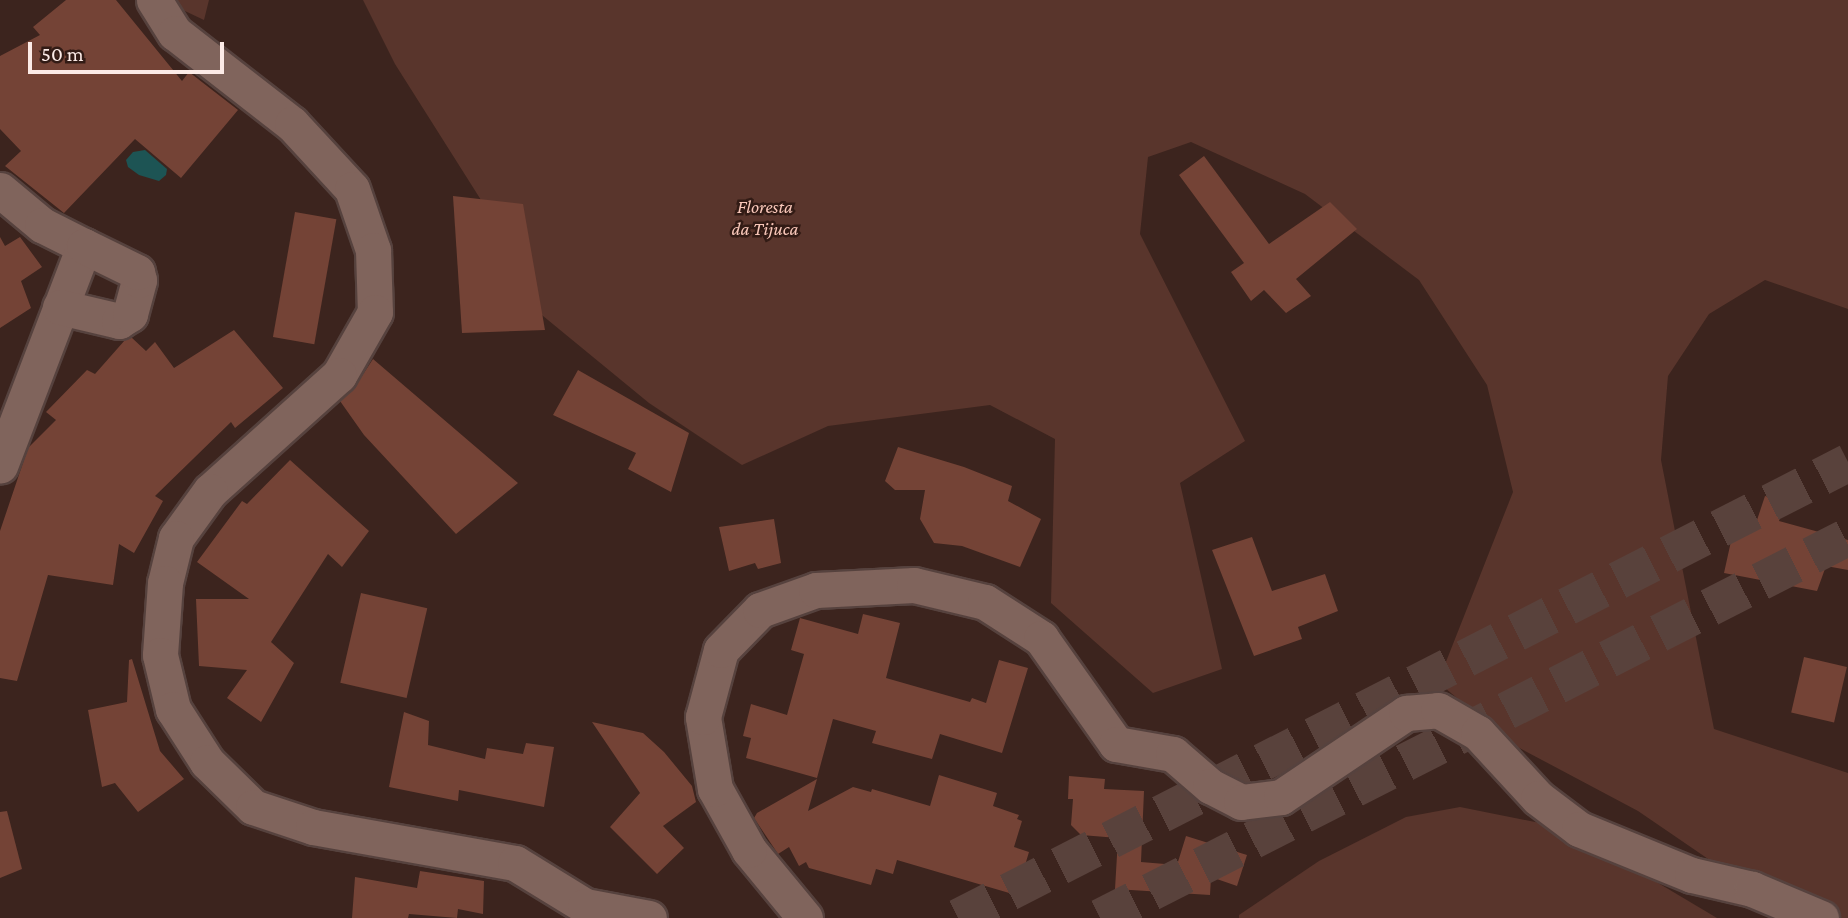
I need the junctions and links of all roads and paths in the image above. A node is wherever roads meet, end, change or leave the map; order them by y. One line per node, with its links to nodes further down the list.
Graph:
1 (154, 0): 6 (street)
2 (0, 190): 3 (street)
3 (84, 246): 4 (street); 4 (street)
4 (60, 307): 5 (street)
5 (0, 466)
6 (575, 912): 7 (street)
7 (649, 918)
8 (806, 918): 9 (street)
9 (1821, 918)

